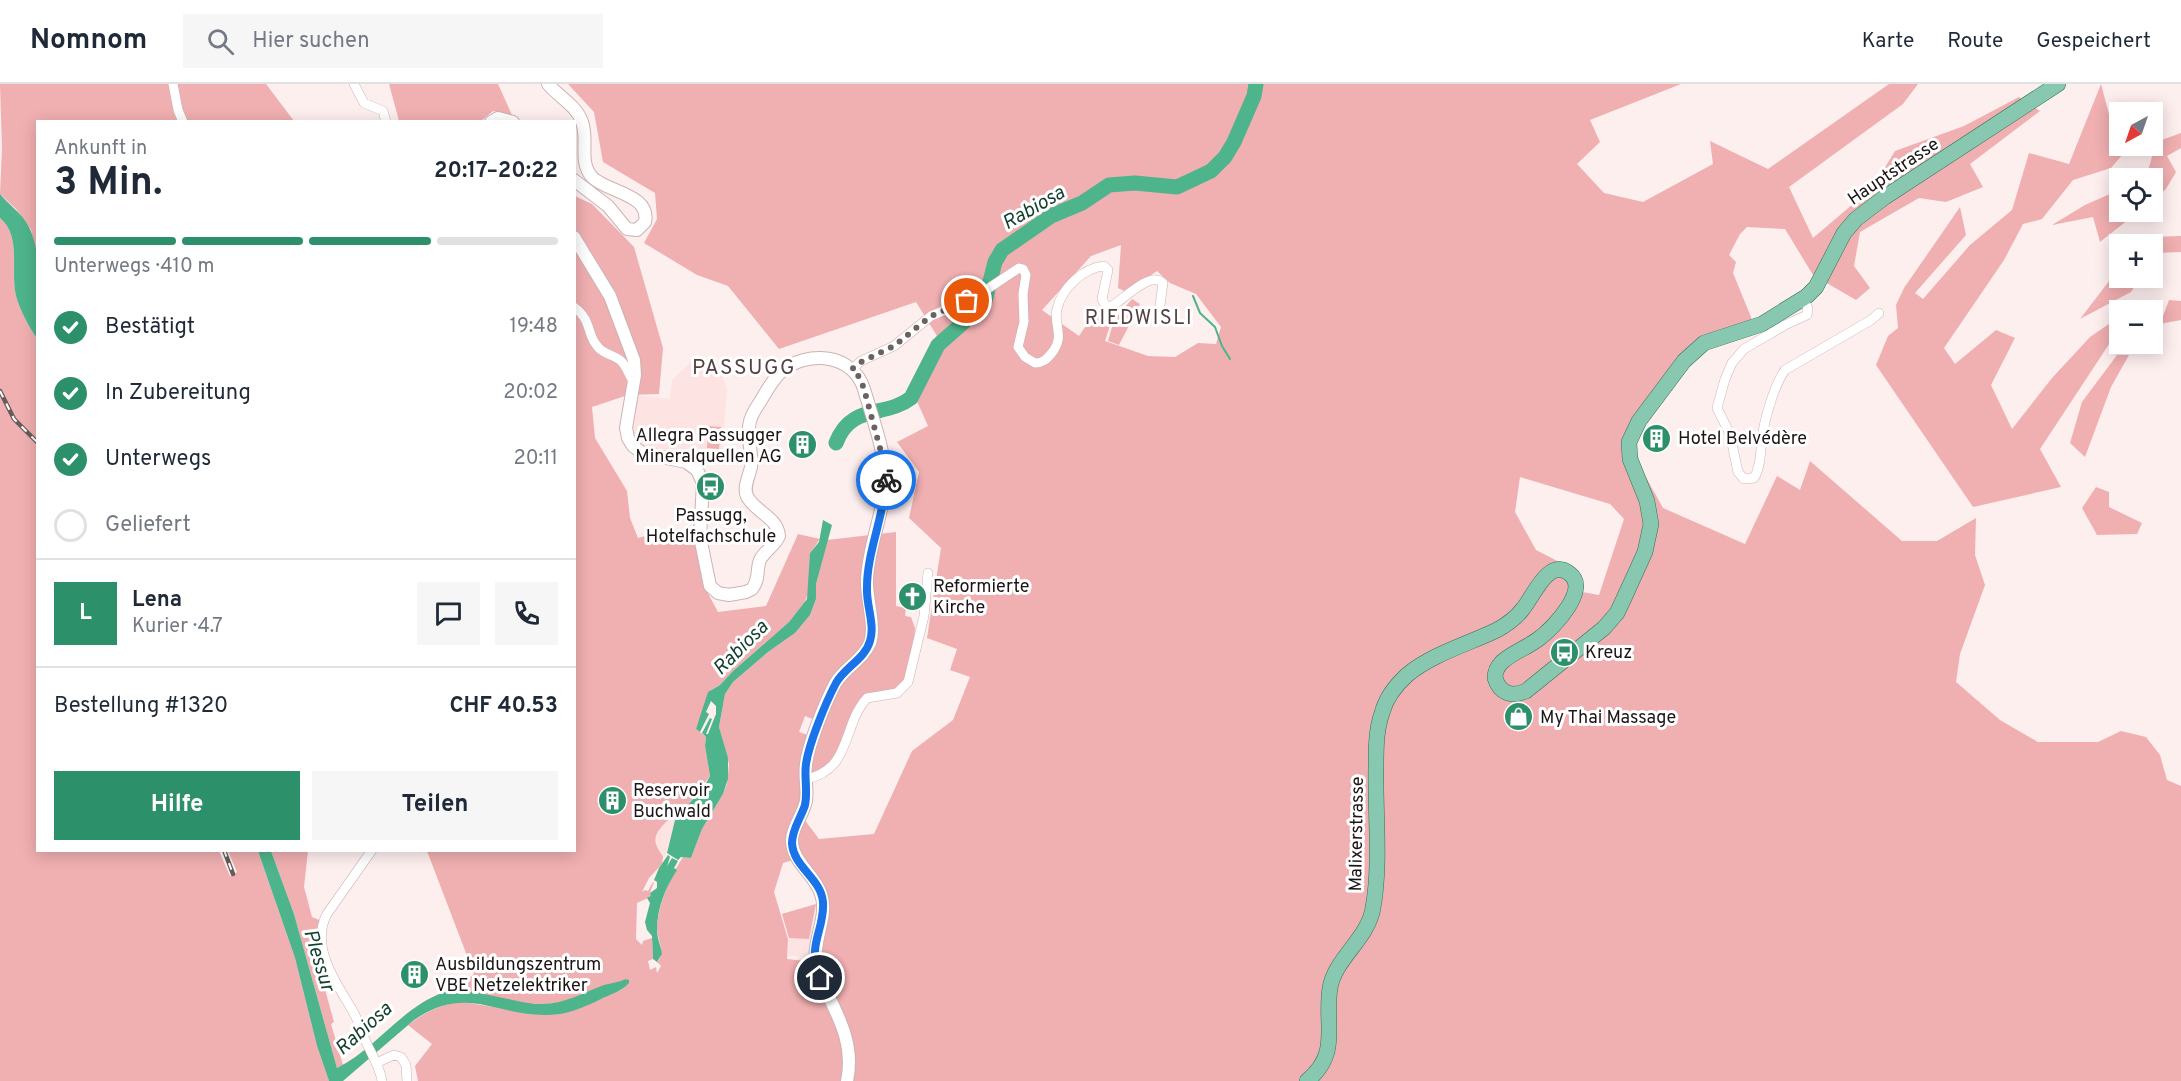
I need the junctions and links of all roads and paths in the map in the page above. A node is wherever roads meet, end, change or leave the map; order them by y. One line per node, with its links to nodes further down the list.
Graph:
1 (173, 84): 5 (street)
2 (354, 84): 6 (street)
3 (549, 84): 7 (street)
4 (2058, 84): 9 (main road, Hauptstrasse)
5 (182, 120)
6 (385, 120)
7 (576, 182)
8 (576, 240): 14 (street)
9 (1803, 299): 12 (street); 16 (main road, Hauptstrasse)
10 (1160, 305): 13 (street)
11 (576, 309): 14 (street)
12 (1879, 313)
13 (852, 369): 14 (street); 17 (street)
14 (634, 382)
15 (928, 573): 17 (street)
16 (1382, 712): 23 (main road, Malixerstrasse)
17 (806, 778): 22 (street)
18 (371, 852): 19 (street)
19 (376, 1061): 20 (street); 21 (street)
20 (382, 1081)
21 (407, 1081)
22 (848, 1081)
23 (1307, 1081)

